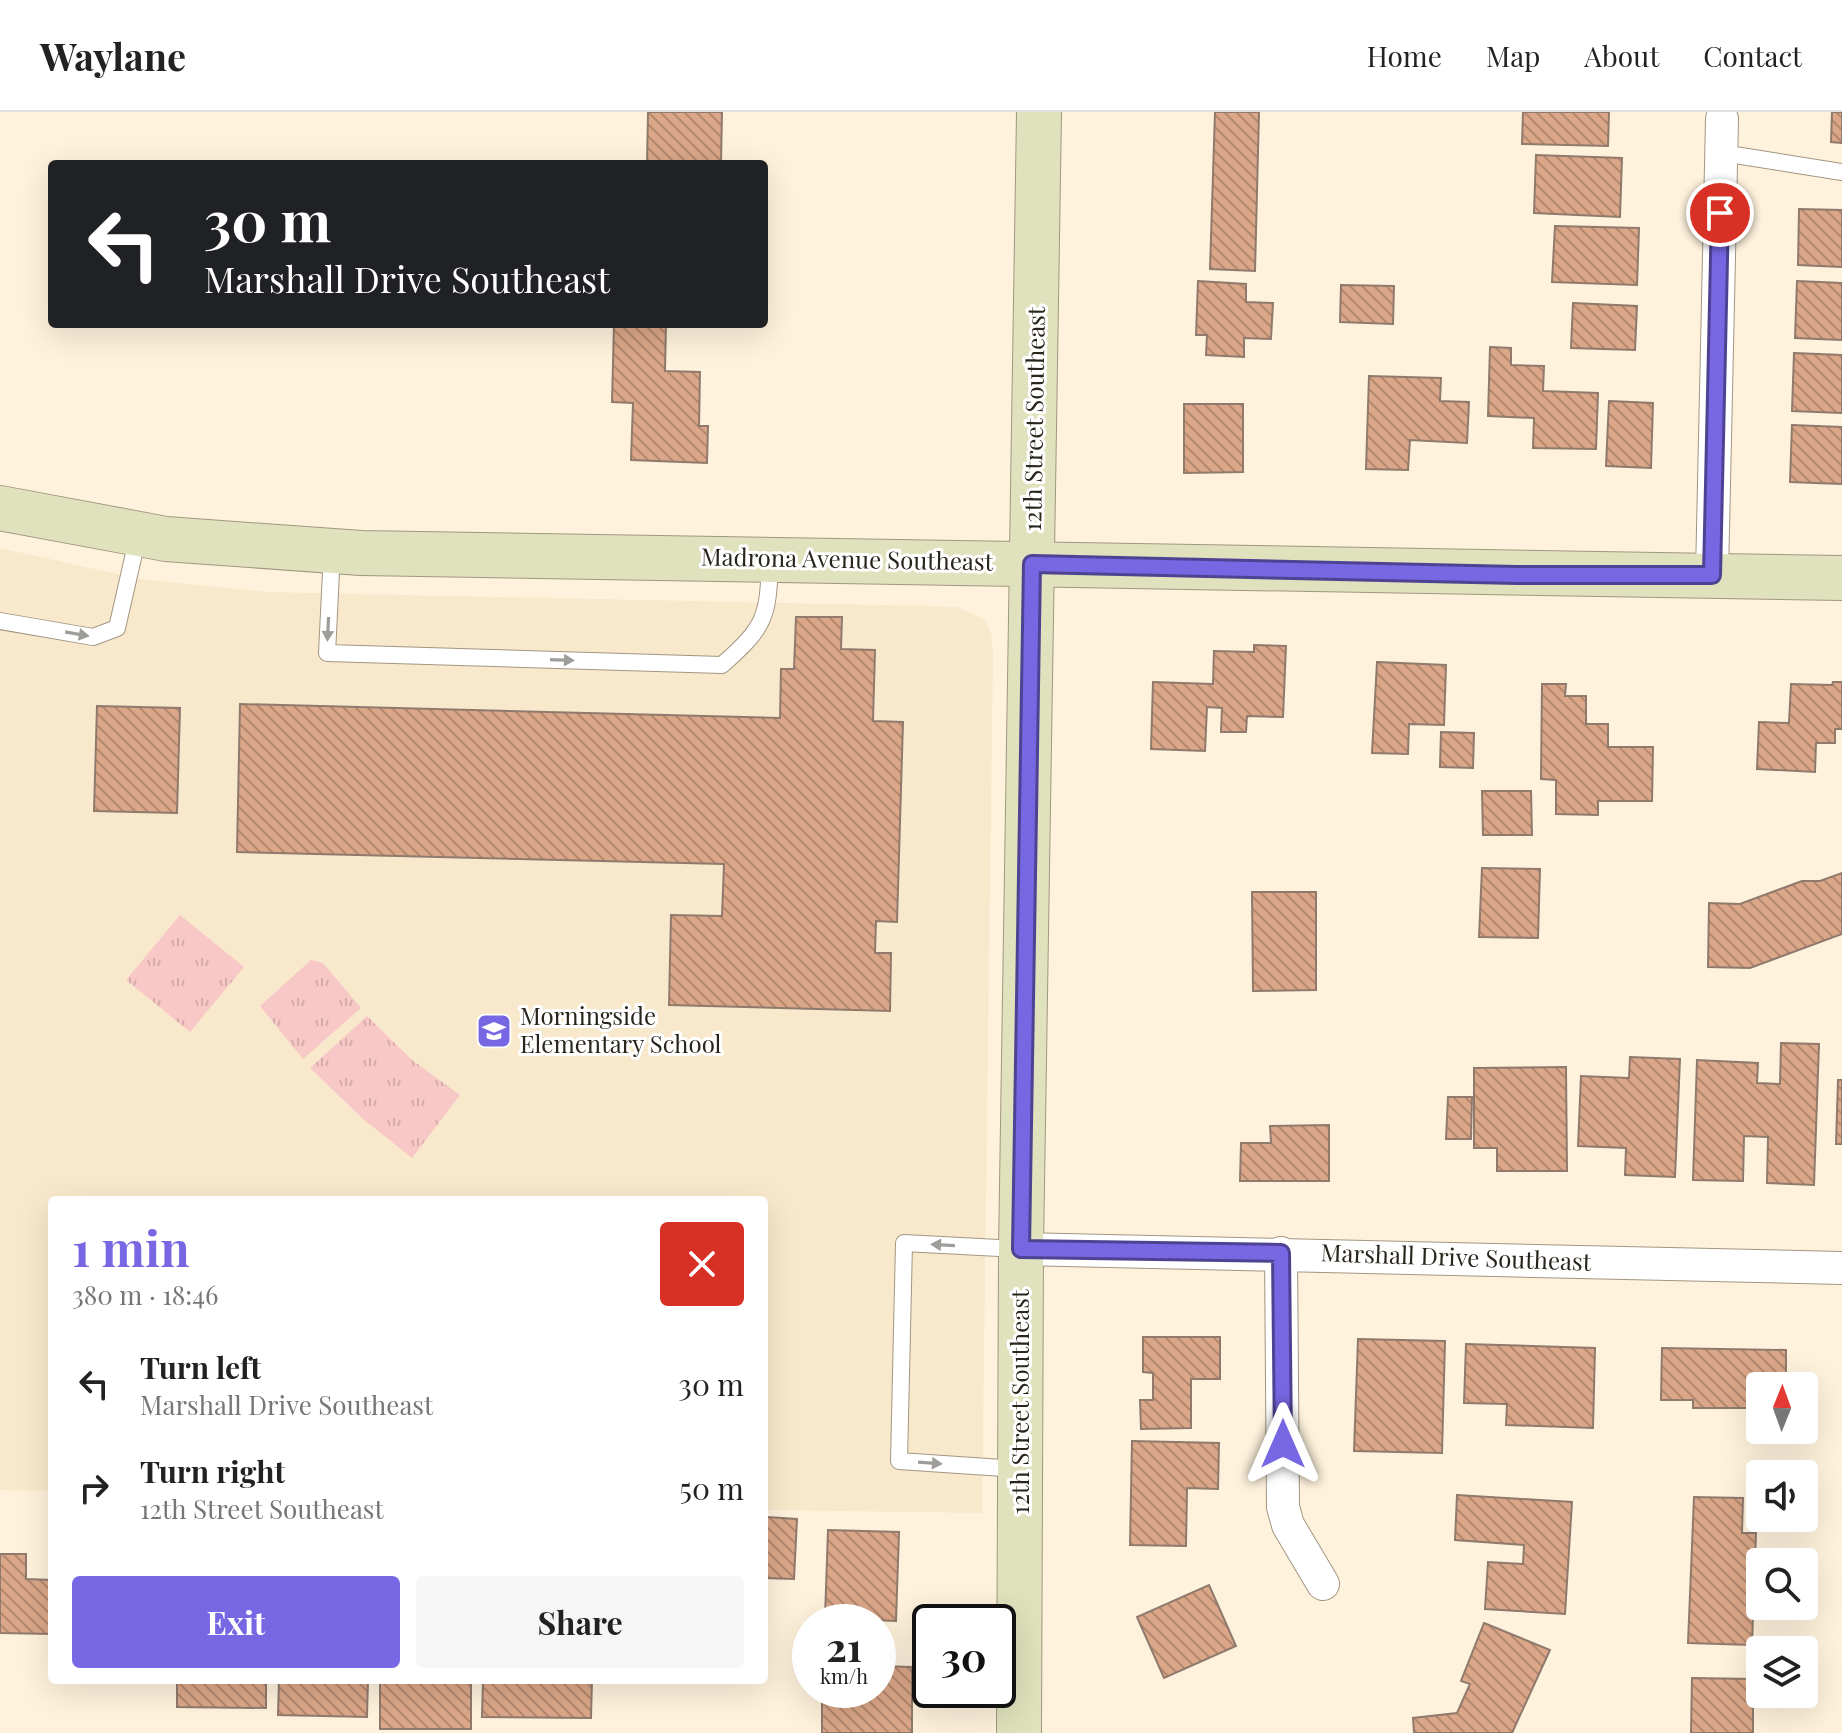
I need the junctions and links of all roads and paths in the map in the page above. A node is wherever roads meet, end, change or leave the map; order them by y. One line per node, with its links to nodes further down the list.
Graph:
1 (1039, 112): 9 (main road, 12th Street Southeast)
2 (1722, 119): 3 (street)
3 (1722, 153): 4 (lane); 10 (street)
4 (1842, 172)
5 (0, 508): 6 (main road, Madrona Avenue Southeast)
6 (138, 535): 7 (main road, Madrona Avenue Southeast); 12 (lane, one-way to 6)
7 (332, 551): 8 (main road, Madrona Avenue Southeast); 8 (lane, one-way to 8)
8 (770, 559): 9 (main road, Madrona Avenue Southeast)
9 (1032, 564): 10 (main road, Madrona Avenue Southeast); 13 (main road, 12th Street Southeast)
10 (1712, 575): 11 (main road, Madrona Avenue Southeast)
11 (1842, 578)
12 (0, 621)
13 (1021, 1249): 14 (street, Marshall Drive Southeast); 16 (main road, 12th Street Southeast); 16 (lane, one-way to 16)
14 (1281, 1253): 15 (street, Marshall Drive Southeast); 17 (street)
15 (1842, 1268)
16 (1022, 1470): 18 (main road, 12th Street Southeast)
17 (1323, 1584)
18 (1019, 1733)

